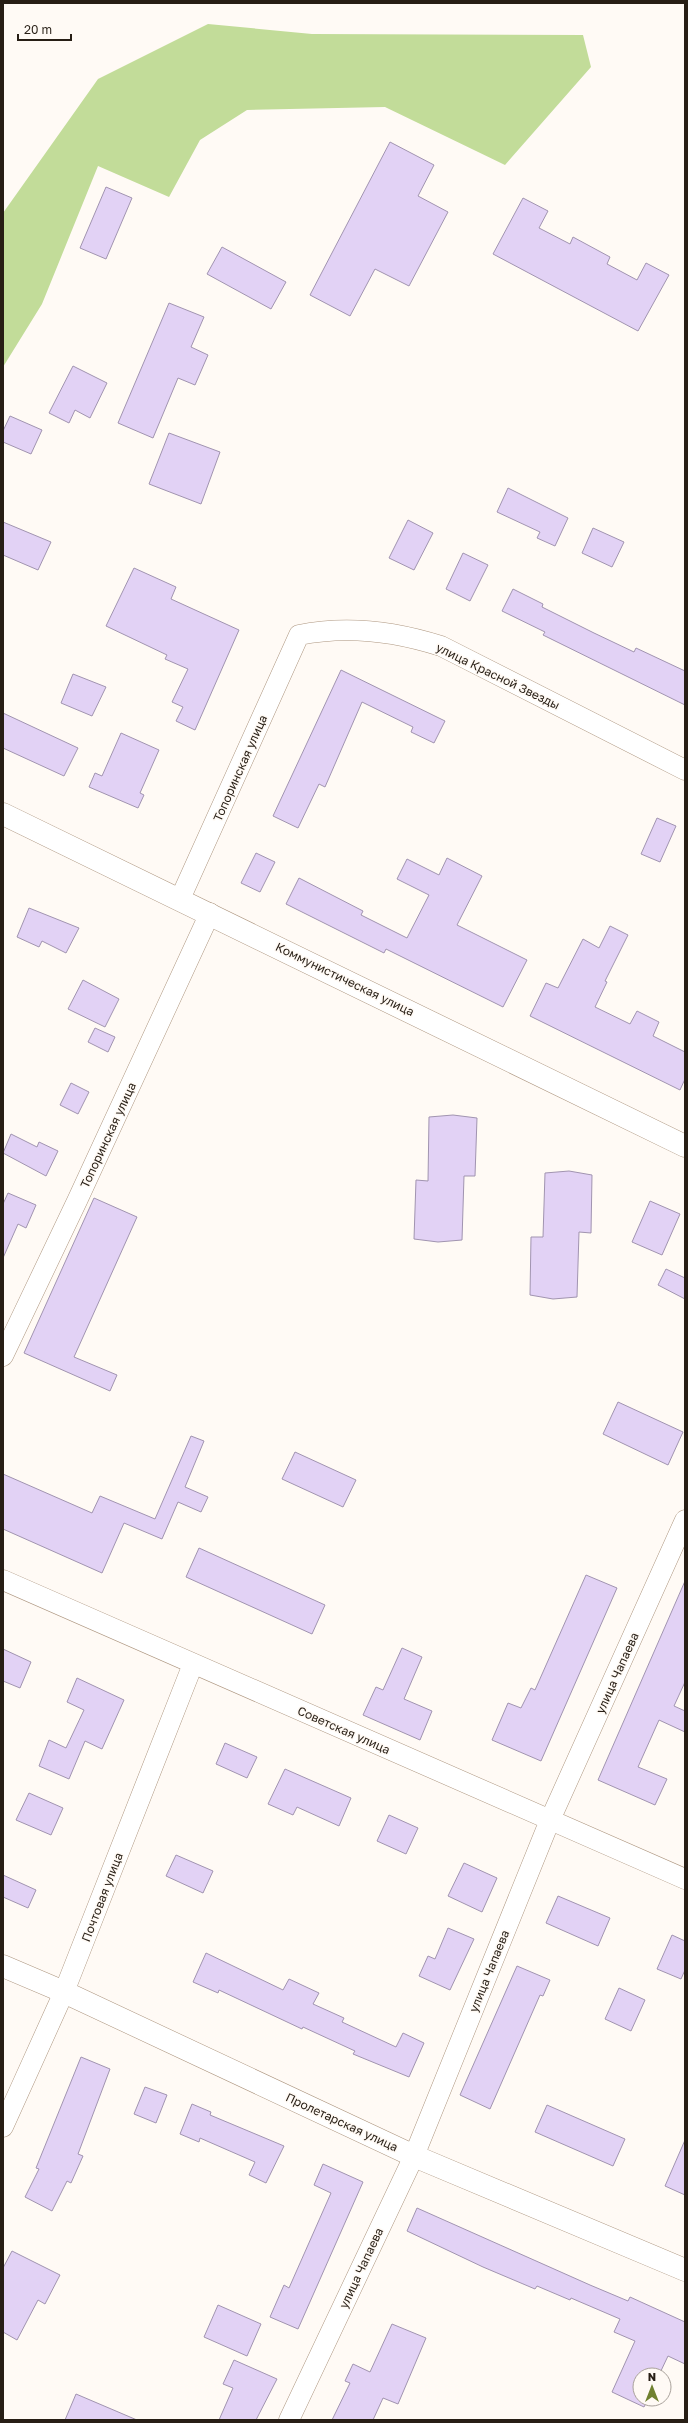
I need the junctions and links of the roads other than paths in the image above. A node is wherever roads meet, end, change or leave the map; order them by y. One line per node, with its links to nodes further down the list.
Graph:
1 (299, 635): 2 (street, улица Красной Звезды); 4 (street, Топоринская улица)
2 (685, 770)
3 (3, 814): 4 (main road, Коммунистическая улица)
4 (180, 899): 5 (main road, Коммунистическая улица)
5 (210, 913): 6 (main road, Коммунистическая улица); 7 (street, Топоринская улица)
6 (685, 1146)
7 (3, 1356)
8 (685, 1520): 11 (street, улица Чапаева)
9 (3, 1580): 10 (street, Советская улица)
10 (193, 1664): 11 (street, Советская улица); 14 (street, Почтовая улица)
11 (550, 1820): 12 (street, Советская улица); 16 (street, улица Чапаева)
12 (685, 1879)
13 (3, 1966): 14 (main road, Пролетарская улица)
14 (64, 1992): 15 (street, Почтовая улица); 16 (main road, Пролетарская улица)
15 (3, 2127)
16 (414, 2156): 17 (main road, Пролетарская улица); 18 (street, улица Чапаева)
17 (685, 2270)
18 (289, 2420)

